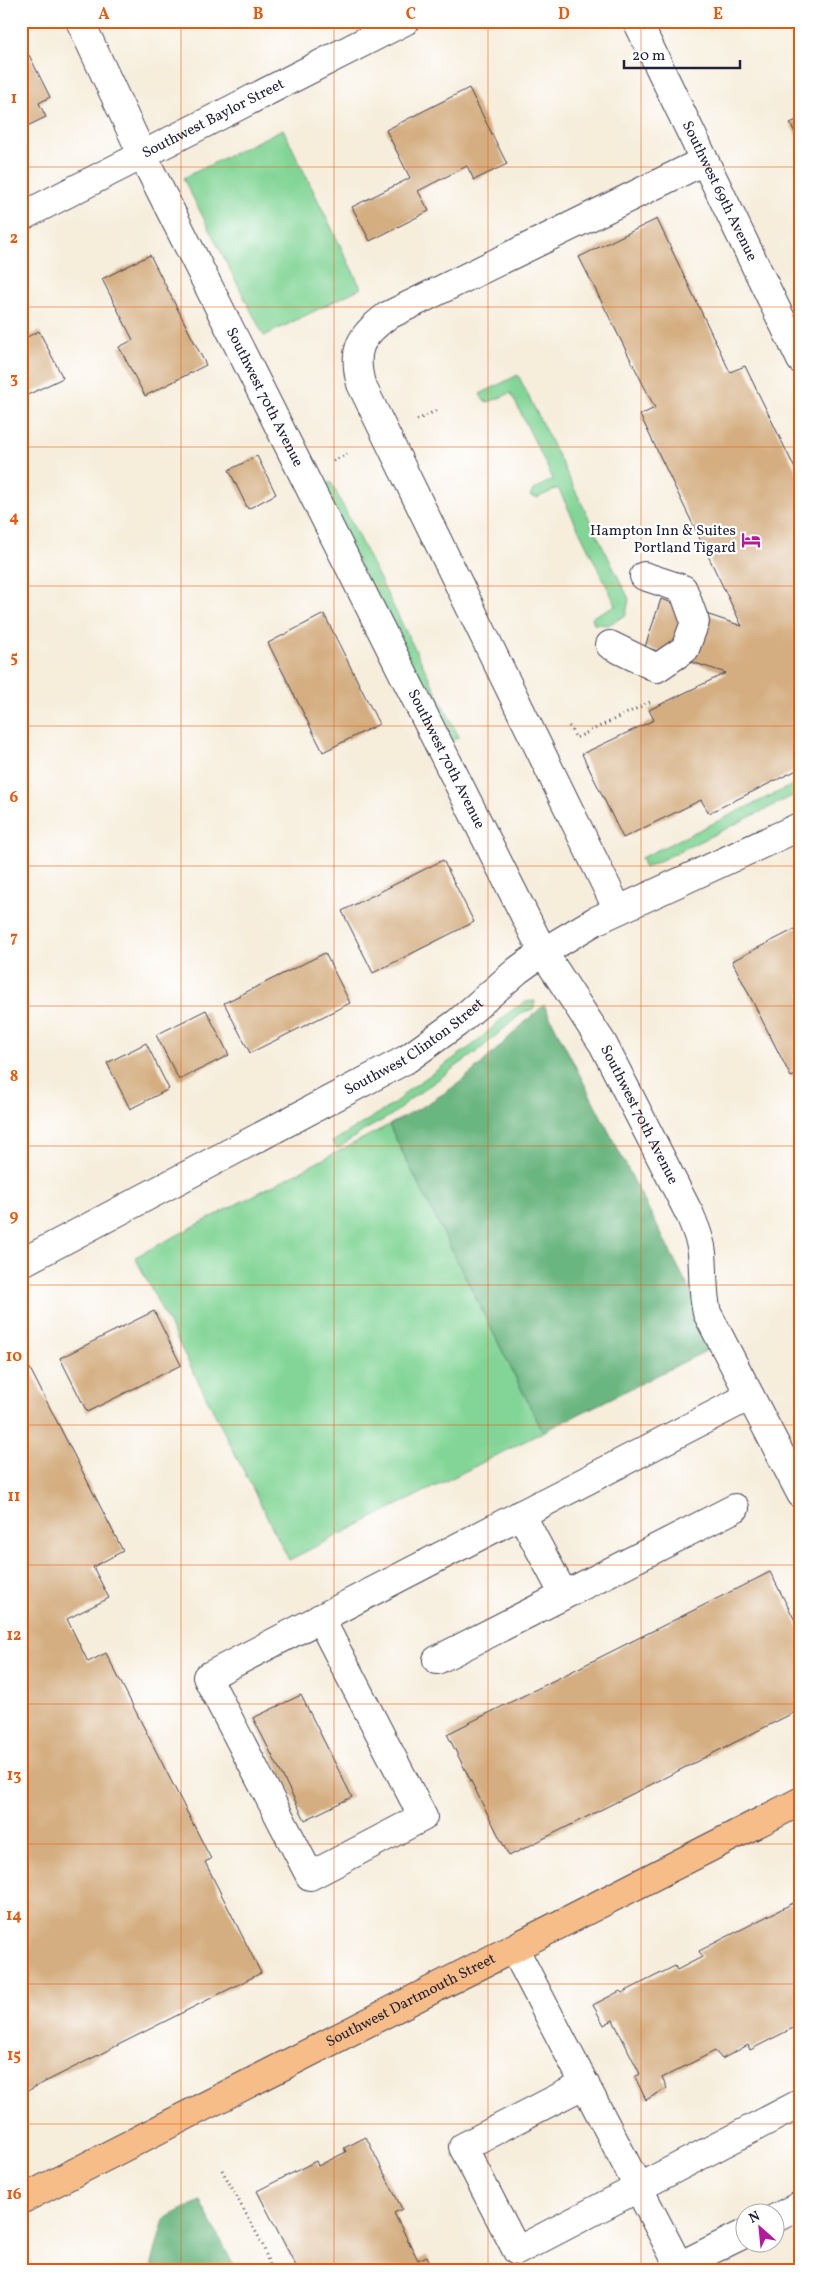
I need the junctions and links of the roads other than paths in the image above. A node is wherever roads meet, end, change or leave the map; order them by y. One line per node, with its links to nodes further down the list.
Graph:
1 (80, 21): 4 (street, Southwest 70th Avenue)
2 (406, 21): 4 (street, Southwest Baylor Street)
3 (637, 21): 5 (street, Southwest 69th Avenue)
4 (142, 154): 6 (street, Southwest Baylor Street); 12 (street, Southwest 70th Avenue)
5 (704, 161): 7 (street, Southwest 69th Avenue); 11 (street)
6 (21, 217)
7 (801, 360)
8 (644, 576): 9 (street)
9 (610, 645)
10 (801, 826): 11 (street, Southwest Clinton Street)
11 (618, 910): 12 (street, Southwest Clinton Street)
12 (543, 952): 13 (street, Southwest Clinton Street); 14 (street, Southwest 70th Avenue)
13 (21, 1263)
14 (750, 1396): 15 (street, Southwest 70th Avenue); 17 (street)
15 (801, 1494)
16 (735, 1508): 18 (street)
17 (521, 1514): 18 (street); 19 (street)
18 (564, 1595): 20 (street)
19 (320, 1618): 19 (street)
20 (437, 1660)
21 (801, 1801): 22 (main road, Southwest Dartmouth Street)
22 (514, 1948): 23 (street); 26 (main road, Southwest Dartmouth Street)
23 (585, 2084): 25 (street); 25 (street)
24 (801, 2103): 25 (street)
25 (638, 2187): 30 (street)
26 (21, 2200)
27 (801, 2205): 28 (street)
28 (784, 2213)
29 (734, 2239): 30 (street)
30 (676, 2268)

